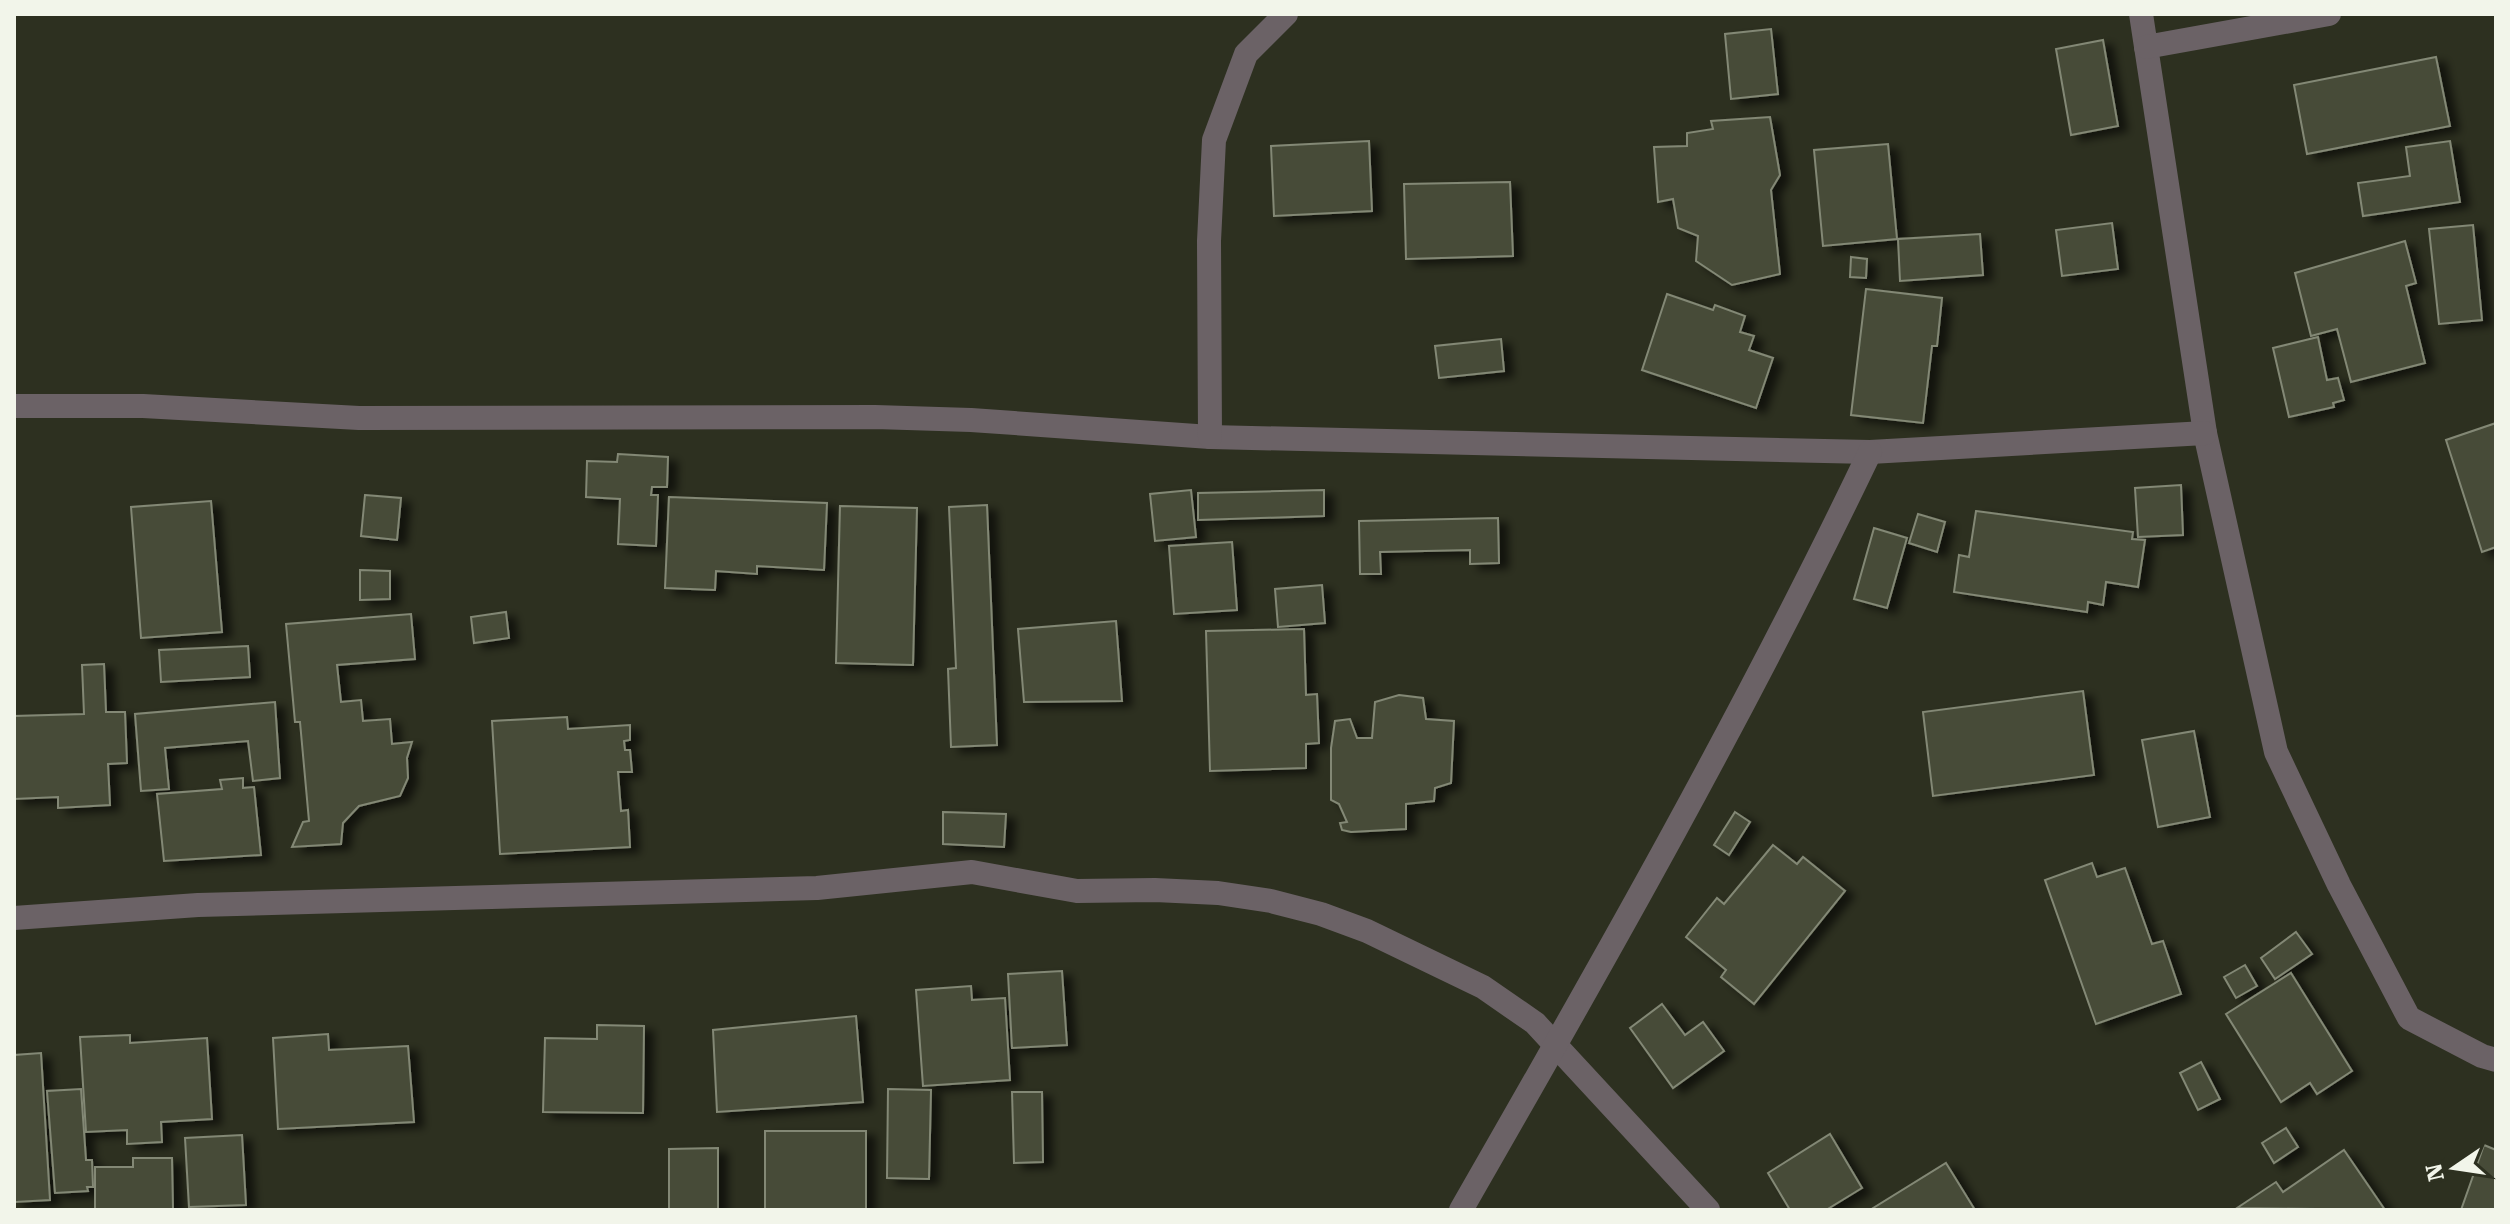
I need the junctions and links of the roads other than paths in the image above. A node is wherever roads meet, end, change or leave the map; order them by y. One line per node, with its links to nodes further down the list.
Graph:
1 (1286, 14): 7 (street)
2 (2141, 14): 4 (street)
3 (2329, 14): 4 (street)
4 (2146, 47): 6 (street)
5 (14, 406): 7 (street)
6 (2205, 433): 8 (street); 11 (street)
7 (1210, 437): 8 (street)
8 (1870, 452): 10 (street)
9 (14, 918): 10 (street)
10 (1556, 1046): 12 (street); 13 (street)
11 (2496, 1060)
12 (1461, 1210)
13 (1708, 1210)

